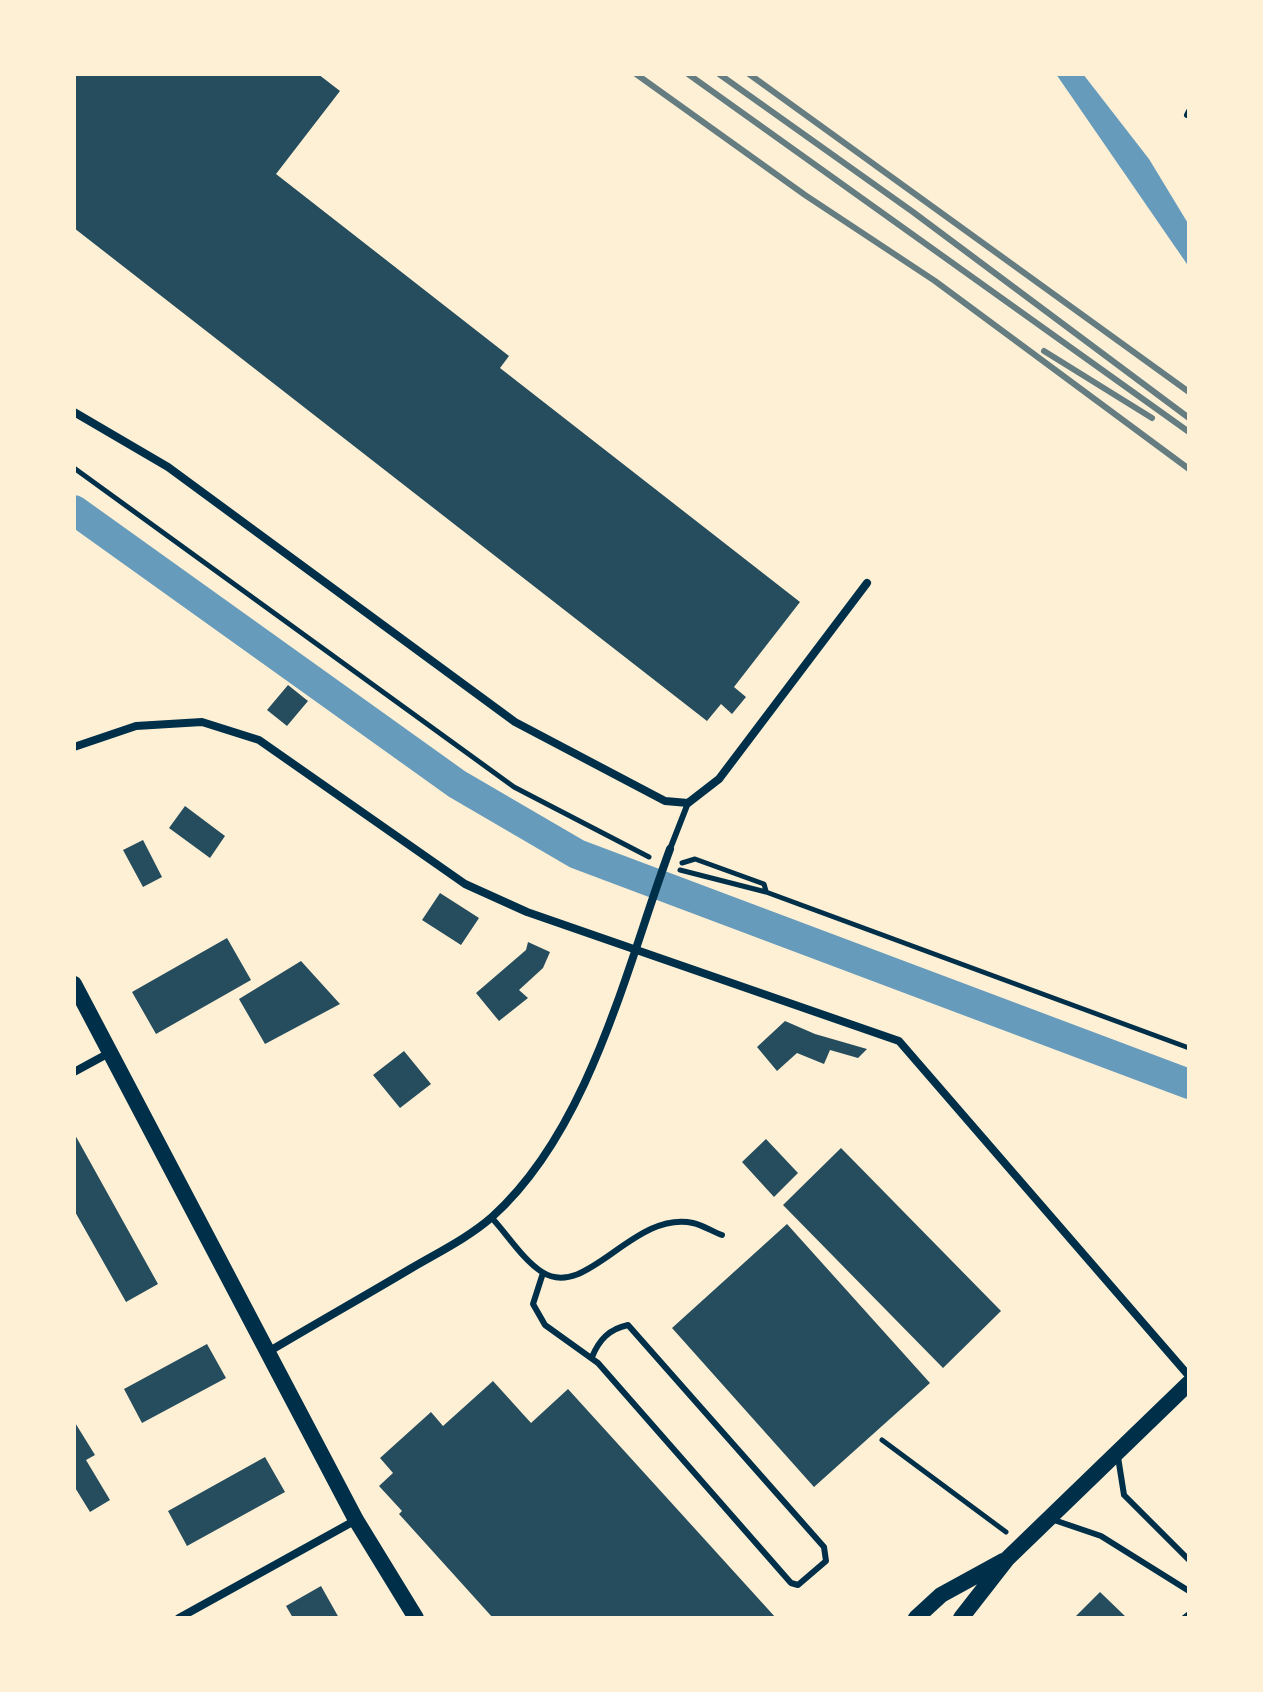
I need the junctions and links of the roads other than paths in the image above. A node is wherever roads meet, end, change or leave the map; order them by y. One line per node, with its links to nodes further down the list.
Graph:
1 (74, 412): 4 (street)
2 (867, 583): 4 (street)
3 (74, 747): 6 (street)
4 (688, 803): 5 (lane)
5 (668, 857): 6 (street)
6 (636, 947): 10 (street); 15 (street)
7 (74, 984): 8 (main road)
8 (109, 1053): 9 (street); 13 (main road)
9 (74, 1072)
10 (491, 1217): 12 (lane); 13 (street)
11 (722, 1235): 12 (lane)
12 (543, 1273): 14 (lane)
13 (267, 1352): 19 (main road)
14 (592, 1357): 14 (lane)
15 (1189, 1376)
16 (1189, 1383): 17 (main road)
17 (1118, 1454): 18 (main road); 21 (lane)
18 (1051, 1519): 20 (main road); 22 (lane)
19 (356, 1520): 24 (street); 25 (main road)
20 (1007, 1559): 26 (main road); 27 (main road)
21 (1189, 1560)
22 (1189, 1591)
23 (1189, 1614): 28 (lane)
24 (179, 1618)
25 (418, 1618)
26 (916, 1618)
27 (961, 1618)
28 (1184, 1618)

